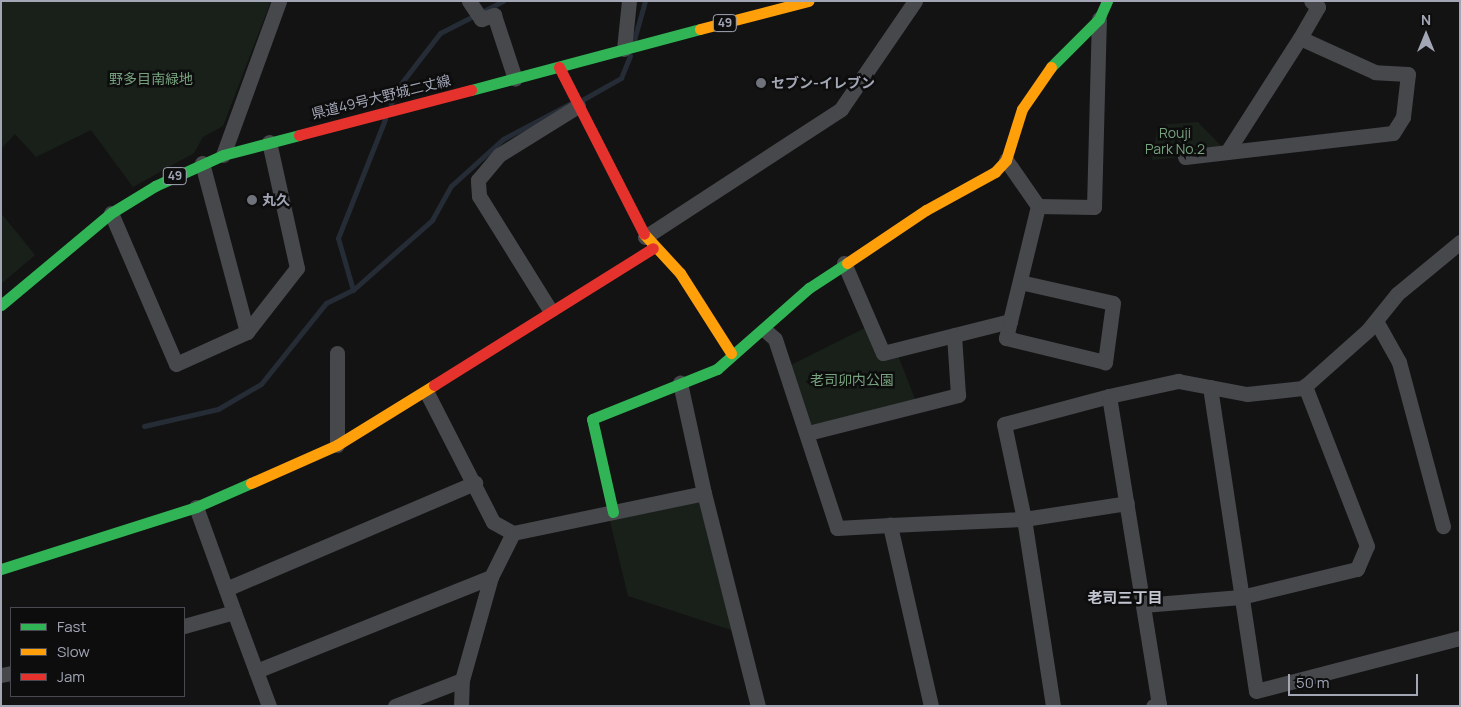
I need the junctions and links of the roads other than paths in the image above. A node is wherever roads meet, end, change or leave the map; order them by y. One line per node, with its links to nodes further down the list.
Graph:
1 (279, 1): 16 (street)
2 (629, 1): 10 (street)
3 (808, 1): 10 (street, 県道49号大野城二丈線 / 49)
4 (915, 1): 22 (street)
5 (1106, 1): 8 (street)
6 (1311, 1): 9 (street)
7 (475, 10): 12 (street)
8 (1099, 19): 18 (street); 20 (street)
9 (1300, 38): 15 (street); 15 (street)
10 (624, 49): 11 (street, 県道49号大野城二丈線 / 49)
11 (559, 67): 12 (street, 県道49号大野城二丈線 / 49); 13 (street)
12 (515, 79): 14 (street, 県道49号大野城二丈線 / 49)
13 (574, 100): 22 (street); 27 (street)
14 (269, 142): 16 (street, 県道49号大野城二丈線 / 49); 31 (street)
15 (1227, 152): 17 (street)
16 (222, 156): 19 (street, 県道49号大野城二丈線 / 49)
17 (1185, 157)
18 (1006, 160): 20 (street); 24 (street)
19 (202, 163): 21 (street, 県道49号大野城二丈線 / 49); 31 (street)
20 (1038, 206): 25 (street)
21 (111, 213): 26 (street, 県道49号大野城二丈線 / 49); 31 (street)
22 (649, 242): 27 (street); 34 (street)
23 (1457, 250): 29 (street)
24 (844, 263): 30 (street); 32 (street)
25 (1020, 282): 28 (street); 28 (street)
26 (1, 305)
27 (550, 310): 38 (street)
28 (1010, 321): 32 (street)
29 (1376, 321): 36 (street); 49 (street)
30 (765, 330): 34 (street); 40 (street)
31 (247, 332)
32 (954, 335): 40 (street)
33 (336, 353): 41 (street)
34 (731, 354): 35 (street)
35 (680, 383): 43 (street); 46 (street)
36 (1305, 386): 37 (street); 54 (street)
37 (1210, 387): 39 (street); 54 (street)
38 (427, 393): 41 (street); 42 (street)
39 (1109, 396): 44 (street); 47 (street)
40 (808, 433): 48 (street)
41 (337, 445): 45 (street)
42 (475, 483): 50 (street); 53 (street)
43 (704, 492): 46 (street); 64 (street)
44 (1127, 503): 47 (street); 55 (street)
45 (196, 507): 51 (street); 53 (street)
46 (613, 512): 50 (street)
47 (1024, 519): 48 (street); 66 (street)
48 (890, 525): 65 (street)
49 (1443, 526)
50 (514, 532): 52 (street)
51 (1, 569)
52 (491, 577): 59 (street); 60 (street)
53 (226, 589): 56 (street)
54 (1241, 597): 55 (street); 58 (street)
55 (1143, 605): 67 (street)
56 (234, 612): 57 (street); 59 (street)
57 (185, 626)
58 (1460, 638)
59 (256, 671): 61 (street)
60 (462, 680): 62 (street); 63 (street)
61 (269, 706)
62 (395, 706)
63 (462, 706)
64 (758, 706)
65 (931, 706)
66 (1053, 706)
67 (1153, 706)

